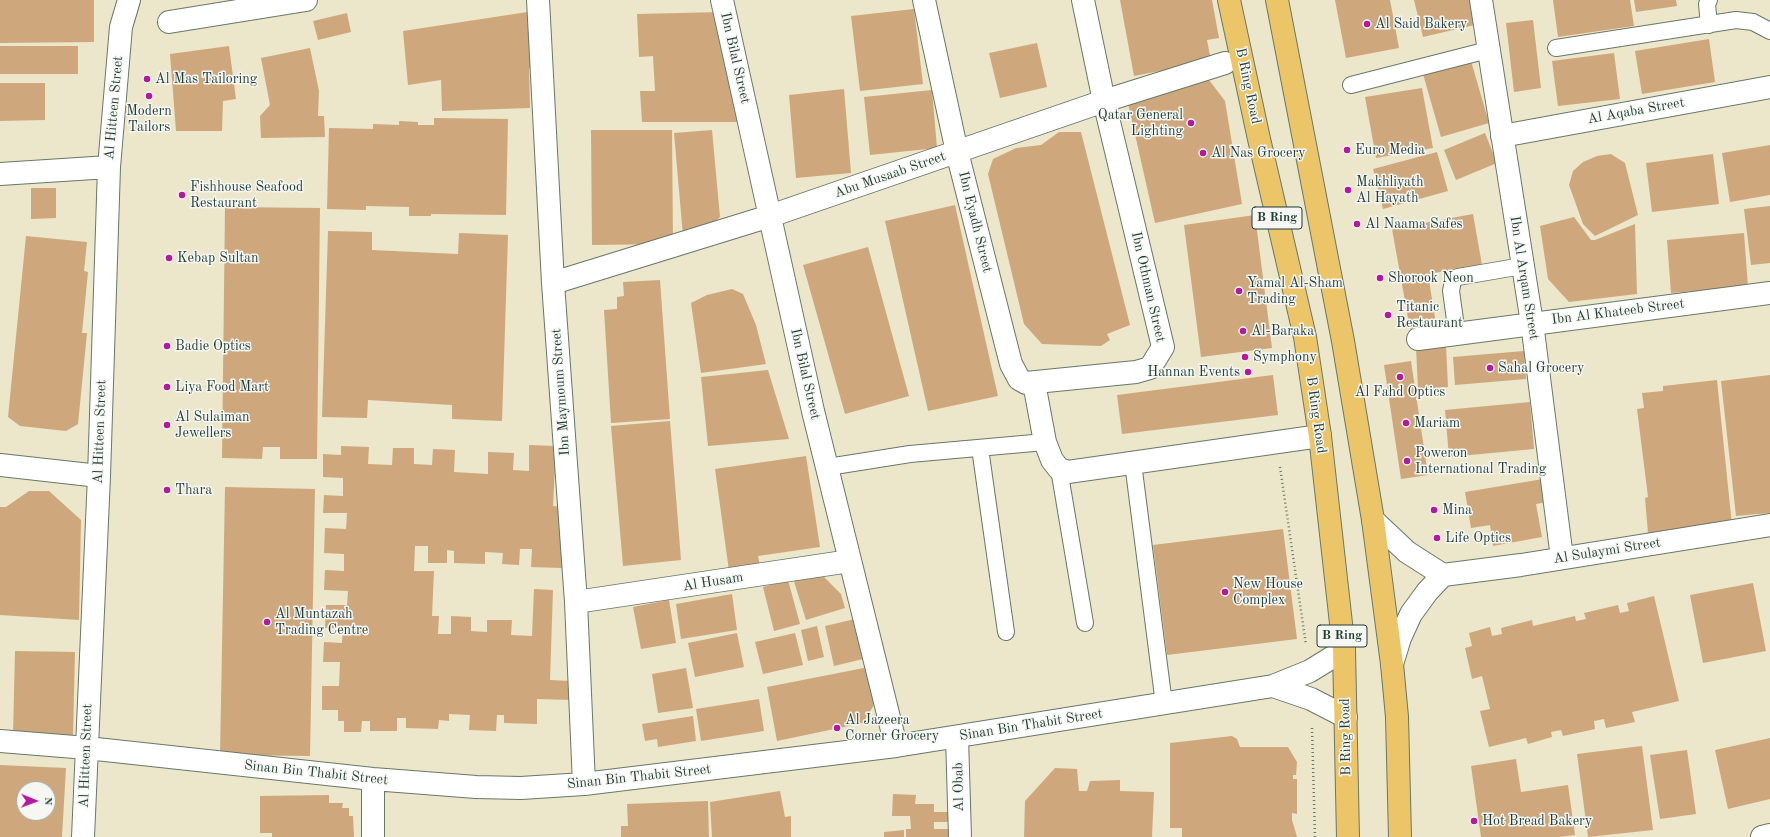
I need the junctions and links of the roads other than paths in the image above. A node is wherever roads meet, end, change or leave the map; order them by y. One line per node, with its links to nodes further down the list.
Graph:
1 (112, 0): 14 (street, Al Hitteen Street)
2 (129, 0): 14 (street, Al Hitteen Street)
3 (306, 0): 12 (street)
4 (538, 0): 28 (street, Ibn Maymoum Street)
5 (722, 0): 26 (street, Ibn Bilal Street)
6 (924, 0): 23 (street, Ibn Eyadh Street)
7 (1083, 0): 21 (street, Ibn Othman Street)
8 (1229, 0): 34 (main road, B Ring Road / B Ring)
9 (1277, 0): 42 (main road, B Ring)
10 (1481, 0): 17 (street, Ibn Al Arqam Street)
11 (1709, 0): 13 (lane)
12 (169, 22)
13 (1709, 25): 15 (lane); 16 (lane)
14 (121, 27): 24 (street, Al Hitteen Street)
15 (1770, 31)
16 (1556, 48)
17 (1488, 50): 19 (lane); 22 (street, Ibn Al Arqam Street)
18 (1225, 63): 21 (street, Abu Musaab Street)
19 (1350, 85)
20 (1770, 87): 22 (street, Al Aqaba Street)
21 (1104, 101): 23 (street, Abu Musaab Street); 33 (street, Ibn Othman Street)
22 (1502, 136): 27 (street, Ibn Al Arqam Street)
23 (958, 152): 26 (street, Abu Musaab Street); 33 (street, Ibn Eyadh Street)
24 (109, 167): 25 (street); 41 (street, Al Hitteen Street)
25 (0, 174)
26 (770, 216): 28 (street, Abu Musaab Street); 39 (street, Ibn Bilal Street)
27 (1522, 266): 30 (street, Ibn Al Arqam Street); 31 (lane)
28 (553, 283): 47 (street, Ibn Maymoum Street)
29 (1770, 293): 30 (street, Ibn Al Khateeb Street)
30 (1532, 323): 31 (street, Ibn Al Khateeb Street); 44 (street, Ibn Al Arqam Street)
31 (1457, 334): 32 (street, Ibn Al Khateeb Street)
32 (1418, 339)
33 (1034, 383): 35 (street)
34 (1320, 436): 37 (street); 50 (main road, B Ring Road / B Ring)
35 (1045, 442): 36 (lane); 40 (street)
36 (980, 448): 39 (lane); 49 (lane)
37 (1133, 463): 40 (street); 53 (lane)
38 (0, 465): 41 (street)
39 (828, 467): 45 (street, Ibn Bilal Street)
40 (1059, 469): 48 (lane)
41 (99, 476): 58 (street, Al Hitteen Street)
42 (1373, 520): 46 (street); 51 (main road, B Ring)
43 (1770, 525): 44 (street, Al Sulaymi Street)
44 (1562, 558): 46 (street, Al Sulaymi Street)
45 (850, 561): 47 (street, Al Husam); 57 (street, Ibn Bilal Street)
46 (1443, 575): 51 (street)
47 (576, 602): 60 (street, Ibn Maymoum Street)
48 (1086, 623)
49 (1006, 632)
50 (1344, 650): 52 (street, Sinan Bin Thabit Street); 54 (main road, B Ring Road / B Ring)
51 (1392, 664): 66 (main road, B Ring)
52 (1274, 686): 53 (street, Sinan Bin Thabit Street); 54 (street, Sinan Bin Thabit Street)
53 (1164, 704): 55 (street, Sinan Bin Thabit Street)
54 (1346, 717): 65 (main road, B Ring Road / B Ring)
55 (958, 737): 57 (street, Sinan Bin Thabit Street); 64 (street, Al Obab)
56 (0, 741): 58 (street, Sinan Bin Thabit Street)
57 (896, 746): 60 (street, Sinan Bin Thabit Street)
58 (87, 748): 59 (street, Sinan Bin Thabit Street); 62 (street, Al Hitteen Street)
59 (373, 780): 60 (street, Sinan Bin Thabit Street); 63 (street)
60 (584, 784)
61 (1770, 835): 67 (street)
62 (83, 837)
63 (373, 837)
64 (960, 837)
65 (1348, 837)
66 (1400, 837)
67 (1762, 837)

